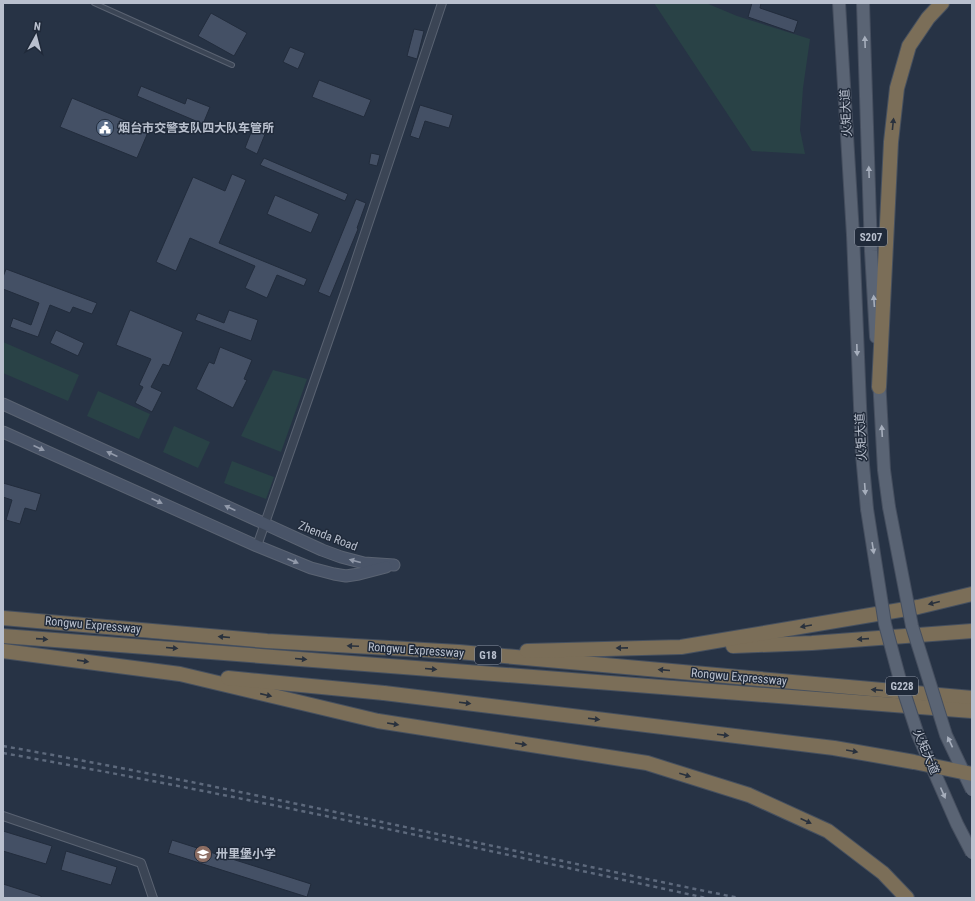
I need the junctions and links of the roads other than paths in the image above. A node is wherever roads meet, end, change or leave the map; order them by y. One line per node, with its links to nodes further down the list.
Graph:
1 (94, 3): 6 (lane)
2 (442, 3): 12 (street)
3 (839, 3): 10 (main road, 火矩大道 / S207, one-way to 10)
4 (863, 3): 7 (main road, 火矩大道 / S207, one-way to 4)
5 (942, 3): 7 (highway, one-way to 5)
6 (232, 65)
7 (879, 387): 11 (main road, 火矩大道 / S207, one-way to 7)
8 (3, 404): 12 (main road, Zhenda Road, one-way to 8)
9 (3, 432): 13 (main road, Zhenda Road, one-way to 13)
10 (863, 469): 27 (main road, 火矩大道 / G228, one-way to 27, bridge)
11 (884, 470): 25 (main road, 火矩大道 / G228, one-way to 11, bridge)
12 (265, 524): 13 (street); 13 (main road, Zhenda Road, one-way to 12)
13 (257, 546)
14 (972, 594): 18 (highway, one-way to 18)
15 (3, 618): 20 (highway, Rongwu Expressway / G18, one-way to 15)
16 (972, 631): 18 (highway, one-way to 18)
17 (3, 636): 23 (highway, Rongwu Expressway / G18, one-way to 23)
18 (681, 647): 20 (highway, one-way to 20)
19 (3, 651): 21 (highway, one-way to 21)
20 (459, 652): 22 (highway, Rongwu Expressway / G18, one-way to 20)
21 (180, 674): 24 (highway, one-way to 24, bridge); 29 (highway, one-way to 29)
22 (972, 698)
23 (972, 711)
24 (972, 774)
25 (972, 790)
26 (3, 816): 28 (street)
27 (972, 853)
28 (153, 898)
29 (907, 898)

